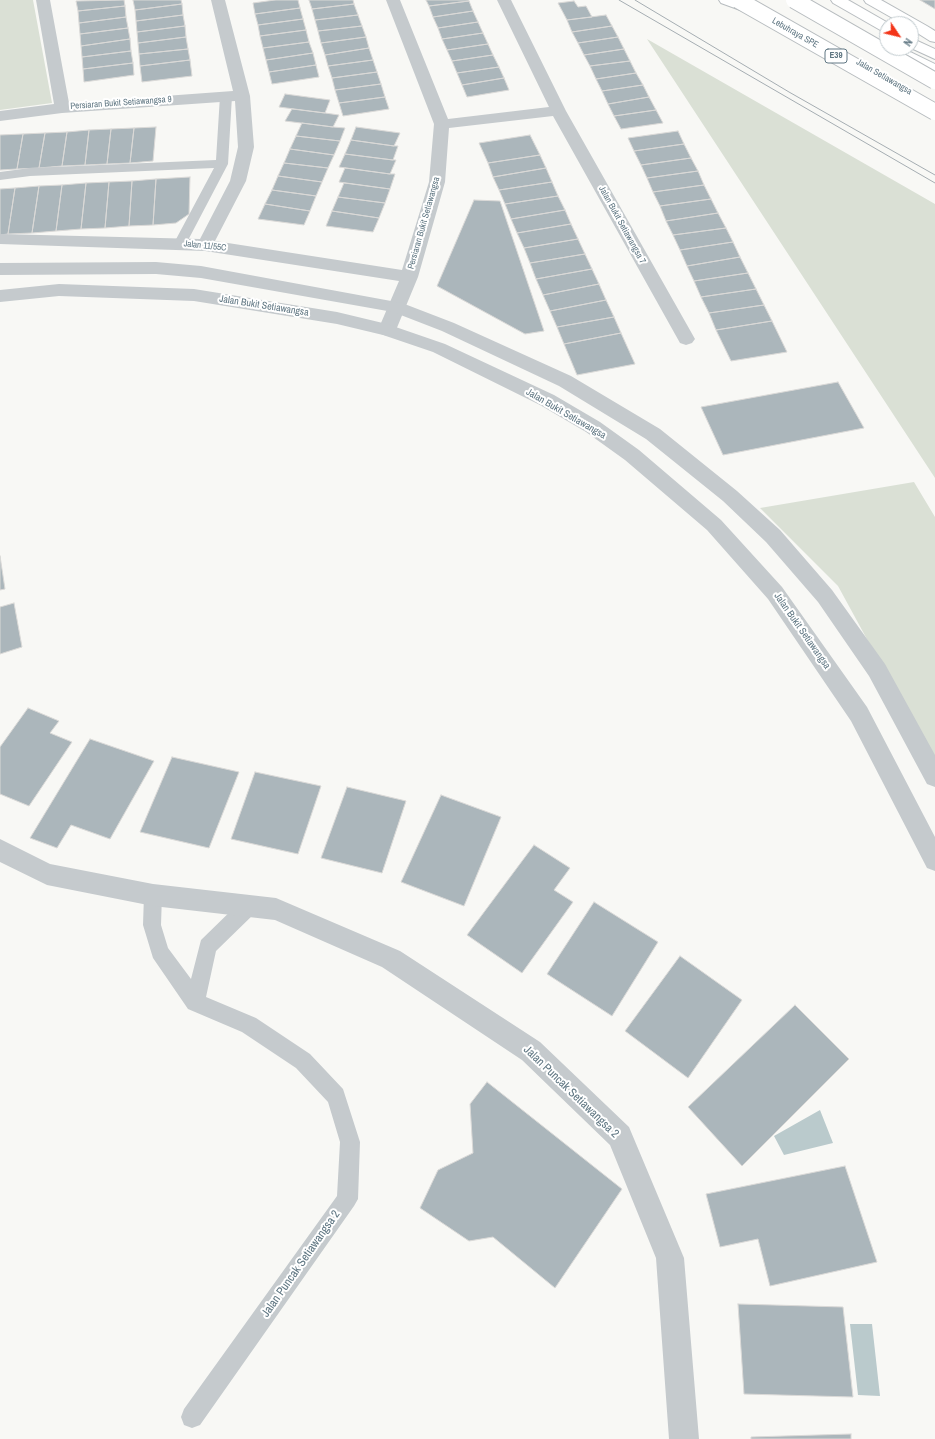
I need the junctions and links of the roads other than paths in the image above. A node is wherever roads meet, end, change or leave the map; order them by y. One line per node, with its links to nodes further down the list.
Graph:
1 (43, 0): 23 (street)
2 (218, 0): 21 (street)
3 (393, 0): 27 (street, Persiaran Bukit Setiawangsa)
4 (504, 0): 24 (street, Jalan Bukit Setiawangsa 7)
5 (726, 0): 11 (main road)
6 (738, 0): 25 (main road, Lebuhraya SPE / E39, bridge)
7 (750, 0): 11 (main road, Jalan Setiawangsa)
8 (795, 0): 14 (main road); 19 (main road, bridge)
9 (838, 0): 12 (main road)
10 (871, 0): 13 (main road)
11 (790, 23): 22 (main road, Jalan Setiawangsa)
12 (879, 23)
13 (935, 38)
14 (879, 42)
15 (919, 46): 16 (main road)
16 (935, 55)
17 (907, 56): 18 (main road)
18 (935, 70)
19 (935, 81)
20 (226, 96): 21 (street, Persiaran Bukit Setiawangsa 9); 23 (street, Persiaran Bukit Setiawangsa 9); 28 (lane)
21 (242, 96): 32 (street)
22 (935, 105)
23 (62, 108): 26 (street, Persiaran Bukit Setiawangsa 9)
24 (558, 111): 27 (street); 38 (street, Jalan Bukit Setiawangsa 7)
25 (935, 112)
26 (0, 116)
27 (442, 124): 34 (street, Persiaran Bukit Setiawangsa)
28 (222, 164): 29 (lane); 31 (lane)
29 (0, 176)
30 (0, 239): 31 (street, Jalan 11/55C)
31 (180, 243): 32 (street, Jalan 11/55C)
32 (205, 245): 34 (street, Jalan 11/55C)
33 (0, 269): 36 (street)
34 (409, 277): 36 (street, Persiaran Bukit Setiawangsa)
35 (0, 296): 37 (street, Jalan Bukit Setiawangsa)
36 (396, 307): 37 (street, Persiaran Bukit Setiawangsa); 39 (street)
37 (387, 330): 41 (street, Jalan Bukit Setiawangsa)
38 (686, 339)
39 (935, 776)
40 (0, 850): 42 (street, Jalan Puncak Setiawangsa 2)
41 (935, 860)
42 (153, 895): 43 (street, Jalan Puncak Setiawangsa 2); 44 (lane)
43 (248, 907): 44 (lane); 46 (street, Jalan Puncak Setiawangsa 2)
44 (194, 1002): 45 (lane, Jalan Puncak Setiawangsa 2)
45 (192, 1417)
46 (684, 1439)

